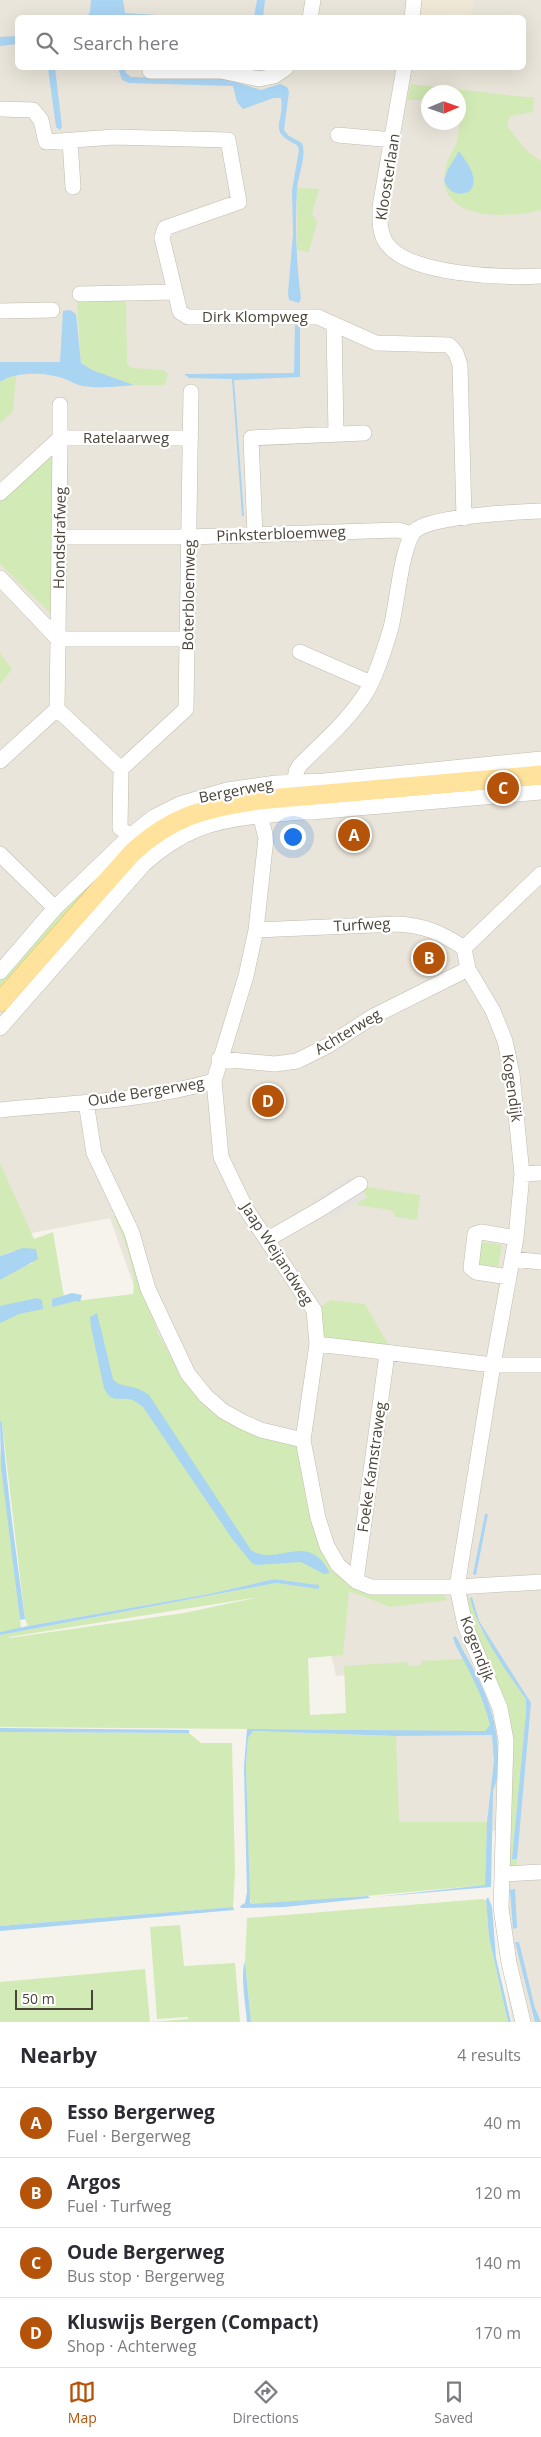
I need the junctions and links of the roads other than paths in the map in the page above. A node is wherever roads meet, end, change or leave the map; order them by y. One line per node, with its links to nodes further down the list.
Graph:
1 (313, 0): 3 (street)
2 (414, 0): 4 (street)
3 (310, 15)
4 (412, 15)
5 (283, 70): 7 (street)
6 (404, 70): 10 (street, Kloosterlaan)
7 (150, 71)
8 (0, 110): 11 (street, Dirk Klompweg)
9 (338, 135): 10 (street)
10 (393, 140): 13 (street, Kloosterlaan)
11 (70, 141): 12 (street); 14 (street, Dirk Klompweg)
12 (74, 188)
13 (541, 276)
14 (174, 292): 15 (street); 18 (street, Dirk Klompweg)
15 (80, 294)
16 (52, 310): 17 (street)
17 (0, 311)
18 (334, 324): 22 (street); 27 (street, Dirk Klompweg)
19 (191, 392): 24 (street, Boterbloemweg)
20 (60, 405): 23 (street, Hondsdrafweg)
21 (364, 433): 22 (street)
22 (336, 434): 29 (street)
23 (60, 438): 24 (street, Ratelaarweg); 25 (street); 30 (street, Hondsdrafweg)
24 (191, 438): 31 (street, Boterbloemweg)
25 (0, 493)
26 (541, 511): 27 (street)
27 (464, 518): 28 (street)
28 (412, 534): 29 (street, Pinksterbloemweg); 36 (street)
29 (255, 535): 31 (street, Pinksterbloemweg)
30 (60, 537): 31 (street, Pinksterbloemweg); 34 (street, Hondsdrafweg)
31 (190, 537): 33 (street, Boterbloemweg)
32 (0, 578): 34 (street)
33 (188, 638): 34 (street); 40 (street, Boterbloemweg)
34 (58, 639): 37 (street, Hondsdrafweg)
35 (300, 652): 36 (street)
36 (371, 683): 43 (street)
37 (57, 710): 39 (street); 40 (street)
38 (541, 759): 43 (street, Bergerweg)
39 (0, 761)
40 (121, 769): 48 (street)
41 (541, 775): 42 (main road, Bergerweg)
42 (385, 788): 43 (main road, Bergerweg); 45 (street)
43 (298, 792): 46 (main road, Bergerweg); 47 (street); 48 (street, Bergerweg)
44 (541, 792): 45 (street, Bergerweg)
45 (375, 807): 47 (street, Bergerweg)
46 (259, 808): 47 (street, Bergerweg); 52 (street, Oude Bergerweg); 56 (main road, Bergerweg); 57 (street, Bergerweg)
47 (324, 811)
48 (130, 836): 51 (street, Bergerweg)
49 (0, 854): 51 (street)
50 (539, 879): 53 (street)
51 (55, 908): 55 (street, Bergerweg)
52 (256, 930): 53 (street, Turfweg); 58 (street, Oude Bergerweg)
53 (464, 948): 54 (street, Kogendijk)
54 (468, 968): 58 (street, Achterweg); 63 (street, Kogendijk)
55 (0, 972)
56 (0, 1002)
57 (0, 1028)
58 (219, 1059): 59 (street, Oude Bergerweg)
59 (214, 1081): 60 (street, Oude Bergerweg); 66 (street, Jaap Weijandweg)
60 (86, 1102): 61 (street, Oude Bergerweg); 74 (street)
61 (0, 1110)
62 (541, 1173): 63 (street)
63 (522, 1174): 65 (street, Kogendijk)
64 (360, 1184): 66 (street)
65 (516, 1238): 67 (street, Kogendijk); 69 (street)
66 (268, 1239): 70 (street, Jaap Weijandweg)
67 (513, 1259): 68 (street); 69 (street, Kogendijk)
68 (541, 1262)
69 (509, 1276): 72 (street, Kogendijk)
70 (317, 1344): 71 (street); 74 (street, Jaap Weijandweg)
71 (387, 1354): 72 (street); 75 (street, Foeke Kamstraweg)
72 (493, 1364): 73 (street); 77 (street, Kogendijk)
73 (541, 1365)
74 (303, 1440): 75 (street, Jaap Weijandweg)
75 (356, 1581): 77 (street)
76 (541, 1582): 77 (street)
77 (457, 1587): 79 (street, Kogendijk)
78 (541, 1872): 79 (street)
79 (502, 1874): 80 (street, Kogendijk)
80 (523, 2022)

